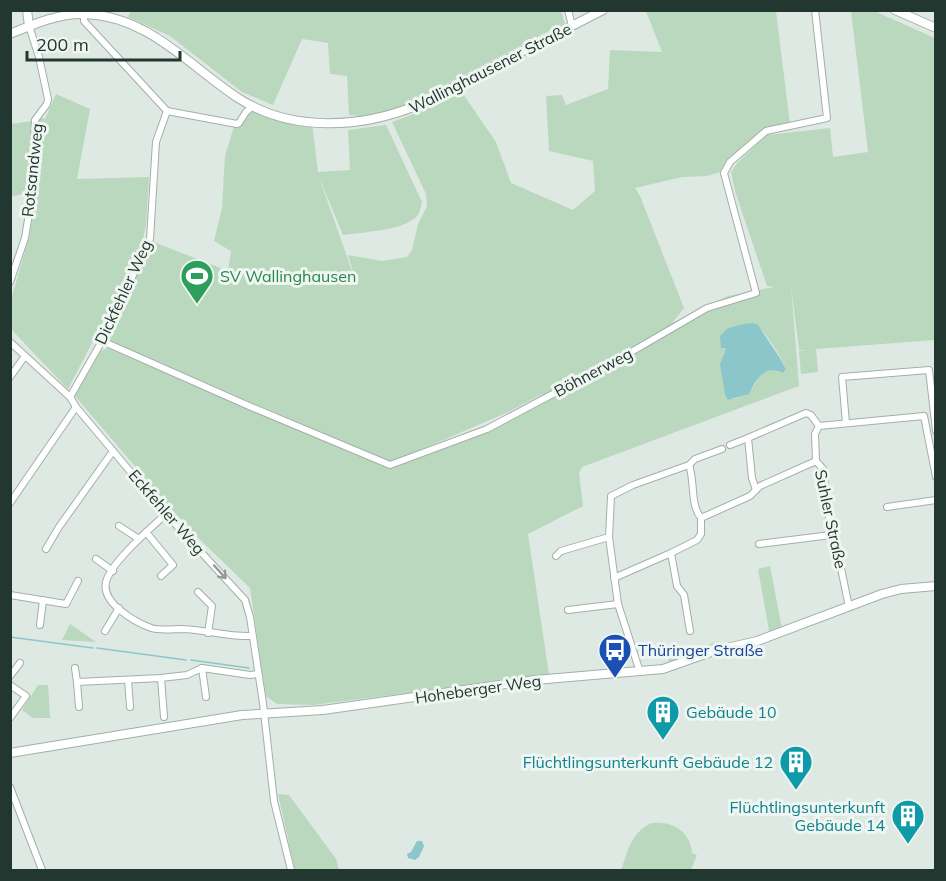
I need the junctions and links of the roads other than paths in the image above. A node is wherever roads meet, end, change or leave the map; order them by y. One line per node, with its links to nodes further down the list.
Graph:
1 (27, 10): 8 (street)
2 (568, 10): 9 (street)
3 (603, 10): 9 (street, Wallinghausener Straße)
4 (815, 10): 15 (street, Böhnerweg)
5 (895, 10): 10 (street)
6 (65, 13): 7 (street, Wallinghausener Straße); 8 (street, Wallinghausener Straße)
7 (84, 14): 12 (street, Wallinghausener Straße); 13 (street)
8 (29, 26): 11 (street, Wallinghausener Straße); 14 (street, Rotsandweg)
9 (572, 26): 12 (street, Wallinghausener Straße)
10 (936, 28)
11 (10, 34)
12 (253, 106): 13 (street)
13 (167, 111): 15 (street, Dickfehler Weg)
14 (10, 282)
15 (102, 340): 20 (street, Dickfehler Weg)
16 (10, 342): 17 (street, Eckfehler Weg)
17 (25, 356): 19 (street); 20 (street, Eckfehler Weg)
18 (932, 374): 22 (street); 24 (street)
19 (10, 377)
20 (70, 397): 21 (street, Eckfehler Weg)
21 (76, 406): 31 (street, Eckfehler Weg); 37 (street)
22 (933, 415): 23 (street); 26 (street)
23 (924, 416): 24 (street); 27 (street)
24 (846, 423): 25 (street)
25 (819, 426): 28 (street); 32 (street, Suhler Straße)
26 (936, 432): 27 (street)
27 (927, 436): 34 (street)
28 (747, 438): 29 (street); 35 (street)
29 (730, 445)
30 (722, 449): 33 (street)
31 (113, 452): 39 (street, Eckfehler Weg); 47 (street)
32 (816, 461): 35 (street); 43 (street, Suhler Straße)
33 (689, 465): 40 (street); 44 (street)
34 (936, 477)
35 (756, 490): 40 (street)
36 (936, 500): 38 (street)
37 (10, 503)
38 (887, 507)
39 (166, 513): 42 (street); 67 (street, Eckfehler Weg, one-way to 67)
40 (701, 518): 48 (street)
41 (119, 526): 45 (street)
42 (146, 532): 45 (street); 52 (street)
43 (831, 535): 46 (street); 60 (street, Suhler Straße)
44 (609, 537): 49 (street); 53 (street)
45 (139, 539): 51 (street)
46 (759, 544)
47 (45, 549)
48 (671, 553): 53 (street); 64 (street)
49 (556, 556)
50 (96, 559): 51 (street)
51 (113, 571): 61 (street)
52 (161, 576)
53 (614, 578): 59 (street)
54 (78, 581): 58 (street)
55 (936, 586): 60 (street, Hoheberger Weg)
56 (198, 592): 66 (street)
57 (10, 595): 58 (street)
58 (43, 600): 63 (street)
59 (618, 604): 62 (street); 71 (street)
60 (849, 607): 71 (street, Hoheberger Weg)
61 (119, 608): 65 (street); 66 (street)
62 (568, 610)
63 (40, 625)
64 (690, 631)
65 (105, 632)
66 (208, 633): 67 (street)
67 (252, 636): 72 (street, Eckfehler Weg)
68 (20, 663): 73 (street)
69 (75, 668): 76 (street)
70 (202, 668): 72 (street); 74 (street); 78 (street)
71 (639, 672): 81 (street, Hoheberger Weg)
72 (258, 674): 81 (street, Eckfehler Weg)
73 (10, 676)
74 (161, 678): 75 (street); 82 (street)
75 (128, 680): 76 (street); 80 (street)
76 (77, 682): 79 (street)
77 (10, 685): 83 (street)
78 (206, 697)
79 (79, 707)
80 (130, 707)
81 (264, 713): 84 (street, Hoheberger Weg); 87 (street, Eckfehler Weg)
82 (164, 717)
83 (10, 718)
84 (10, 753)
85 (10, 787): 86 (street)
86 (42, 870)
87 (291, 870)

